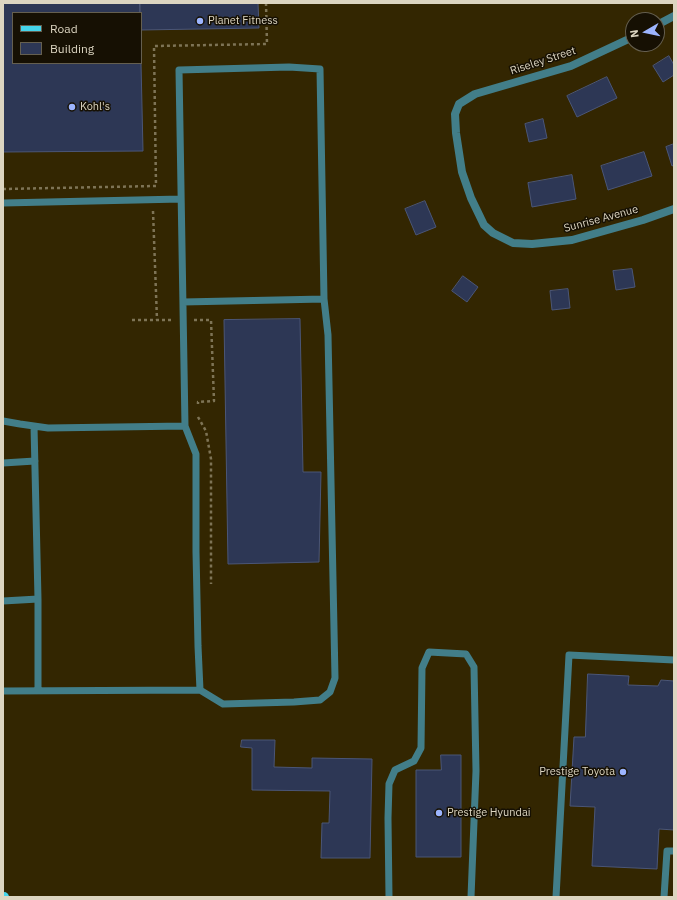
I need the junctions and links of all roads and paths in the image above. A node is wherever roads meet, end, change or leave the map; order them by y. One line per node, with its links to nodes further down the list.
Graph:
1 (266, 3): 5 (path)
2 (674, 16): 3 (street)
3 (665, 21)
4 (625, 41): 11 (street, Riseley Street)
5 (152, 186): 6 (path); 7 (path)
6 (3, 189)
7 (152, 200): 8 (lane); 9 (lane); 14 (path)
8 (181, 200): 12 (lane); 13 (lane)
9 (3, 203)
10 (674, 208): 11 (street, Sunrise Avenue)
11 (532, 244)
12 (324, 299): 13 (lane); 27 (lane)
13 (183, 302): 20 (lane)
14 (157, 320)
15 (211, 320): 16 (path)
16 (198, 407)
17 (198, 413): 23 (path)
18 (3, 421): 19 (lane)
19 (34, 426): 20 (lane); 21 (lane)
20 (185, 426): 27 (lane)
21 (34, 462): 22 (lane); 24 (lane)
22 (3, 463)
23 (211, 584)
24 (38, 599): 25 (lane); 29 (lane)
25 (3, 600)
26 (674, 660): 35 (lane)
27 (200, 690): 29 (lane)
28 (3, 691): 29 (lane)
29 (38, 691)
30 (674, 851): 31 (lane)
31 (666, 874): 32 (lane); 36 (lane)
32 (674, 875)
33 (389, 897): 34 (lane)
34 (470, 897)
35 (556, 897)
36 (664, 897)

